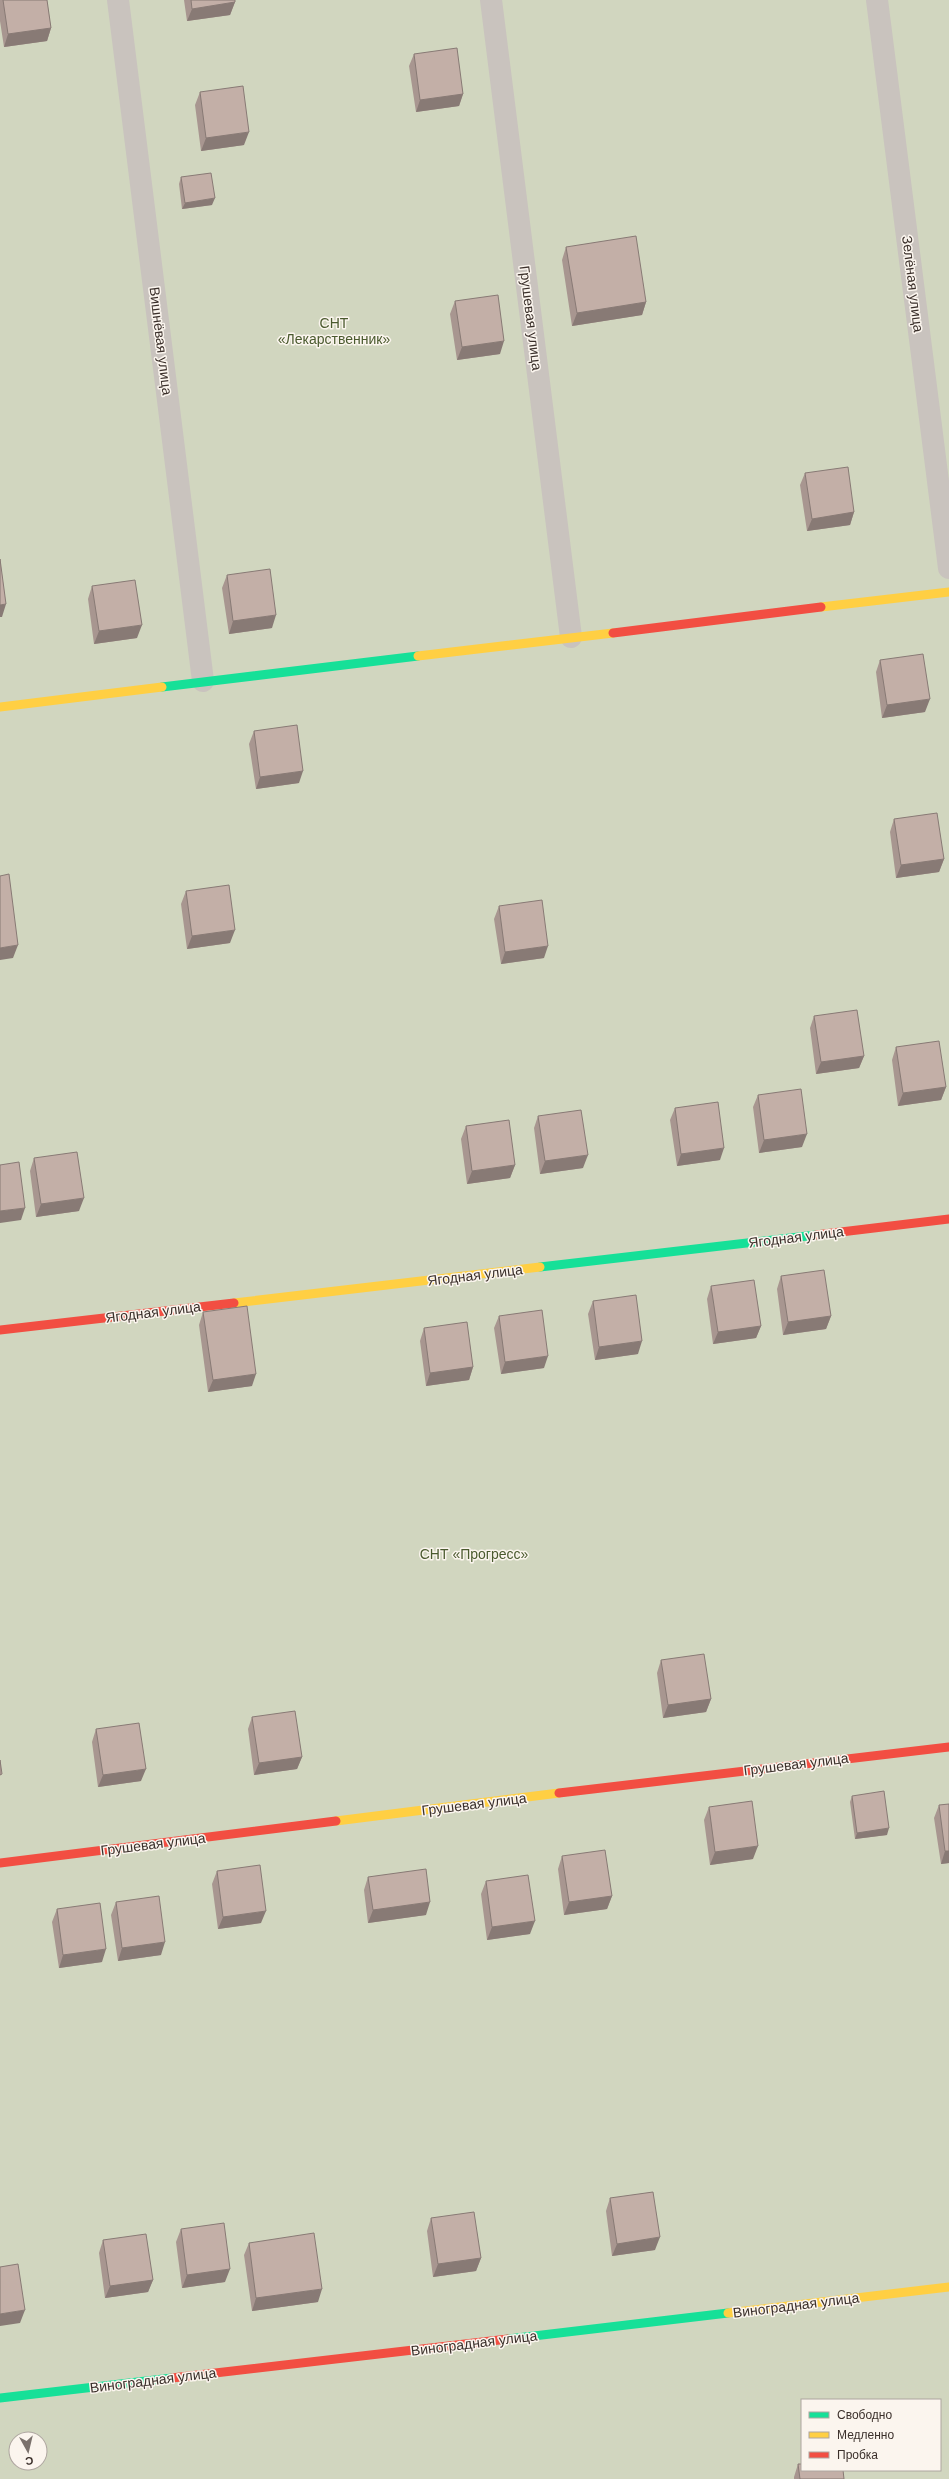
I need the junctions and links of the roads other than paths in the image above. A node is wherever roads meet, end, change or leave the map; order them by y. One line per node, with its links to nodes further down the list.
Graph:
1 (118, 0): 7 (street, Вишнёвая улица)
2 (491, 0): 6 (street, Грушевая улица)
3 (877, 0): 4 (street, Зелёная улица)
4 (949, 568)
5 (949, 592): 6 (street)
6 (571, 637): 7 (street)
7 (203, 681): 8 (street)
8 (0, 707)
9 (949, 1220): 10 (street, Ягодная улица)
10 (0, 1330)
11 (949, 1747): 12 (street, Грушевая улица)
12 (0, 1863)
13 (949, 2287): 14 (street, Виноградная улица)
14 (0, 2398)

